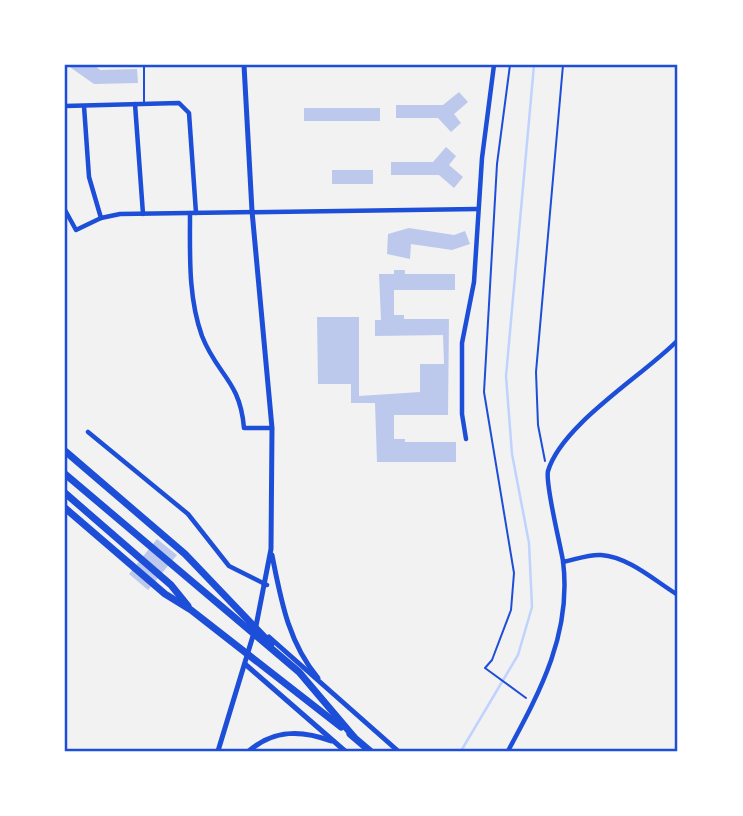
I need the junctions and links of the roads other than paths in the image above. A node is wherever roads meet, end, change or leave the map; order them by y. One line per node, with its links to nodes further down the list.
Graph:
1 (144, 65): 5 (lane)
2 (244, 65): 10 (main road)
3 (494, 65): 8 (street)
4 (135, 104): 5 (street); 7 (street); 12 (street)
5 (144, 104): 11 (street)
6 (65, 106): 7 (street)
7 (85, 106): 13 (street)
8 (478, 209): 10 (street); 17 (street)
9 (65, 210): 13 (street)
10 (252, 211): 11 (street); 15 (main road)
11 (193, 213): 12 (street); 15 (street)
12 (142, 214): 13 (street)
13 (101, 218)
14 (678, 340): 23 (street)
15 (272, 428): 22 (main road)
16 (88, 432): 24 (street)
17 (466, 439)
18 (65, 451): 29 (highway)
19 (65, 474): 29 (highway)
20 (65, 493): 26 (highway)
21 (65, 508): 26 (highway)
22 (271, 550): 24 (main road); 30 (main road)
23 (563, 562): 25 (street); 38 (street)
24 (267, 585): 27 (main road)
25 (678, 595)
26 (191, 610): 31 (highway)
27 (256, 626): 28 (main road); 30 (main road)
28 (245, 664): 32 (main road); 33 (main road)
29 (299, 672): 31 (highway)
30 (353, 713): 37 (main road)
31 (354, 737): 36 (highway)
32 (335, 743): 34 (main road); 35 (main road)
33 (218, 751)
34 (249, 751)
35 (345, 751)
36 (370, 751)
37 (398, 751)
38 (508, 751)

